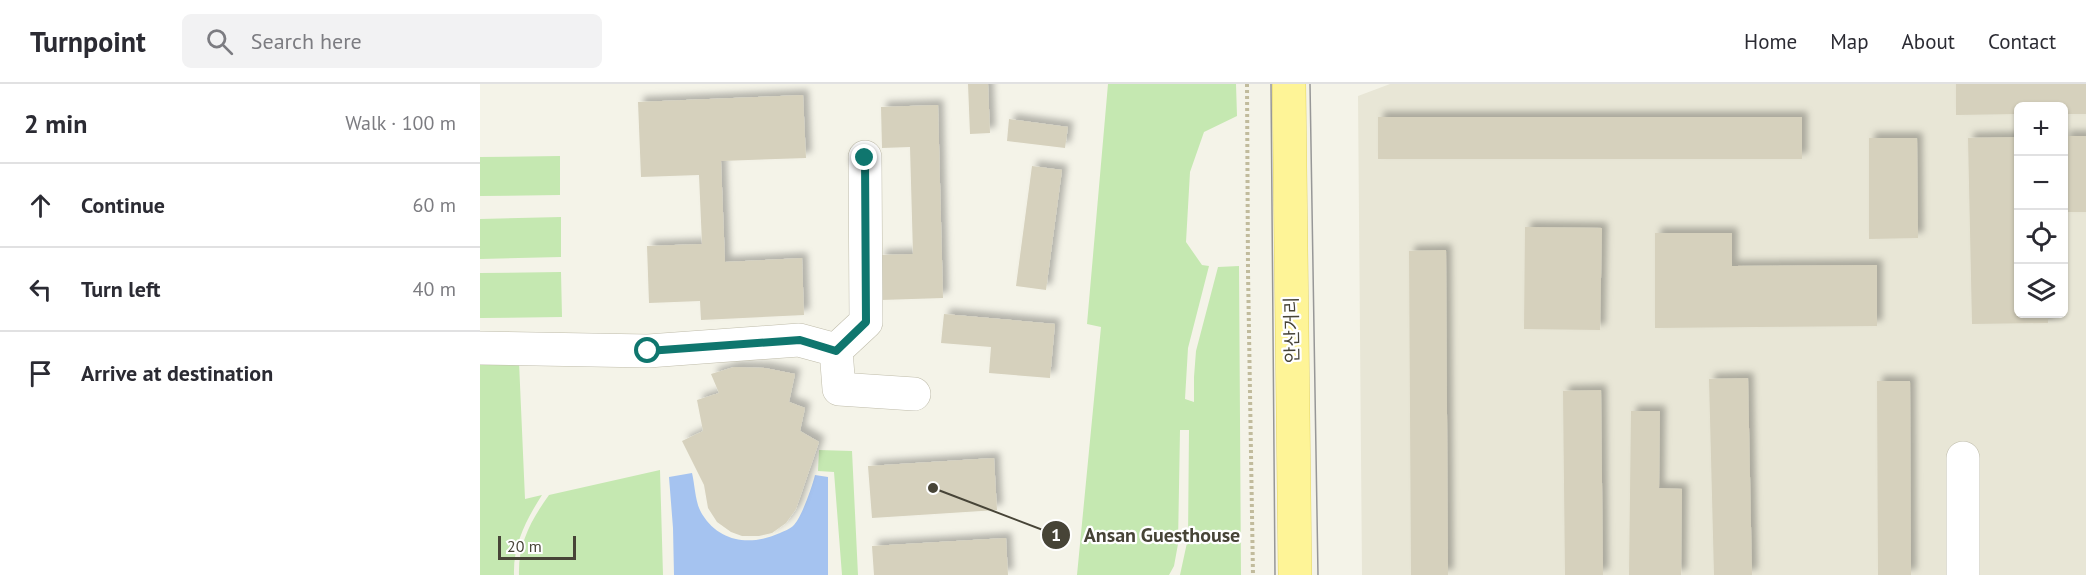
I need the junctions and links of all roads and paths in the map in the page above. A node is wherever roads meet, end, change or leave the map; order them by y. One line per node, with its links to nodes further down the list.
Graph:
1 (1247, 84): 8 (path)
2 (1289, 84): 9 (main road, 안산거리)
3 (865, 158): 5 (street)
4 (480, 348): 5 (street)
5 (836, 351): 6 (street)
6 (914, 394)
7 (1963, 458): 10 (street)
8 (1253, 575)
9 (1295, 575)
10 (1963, 575)

